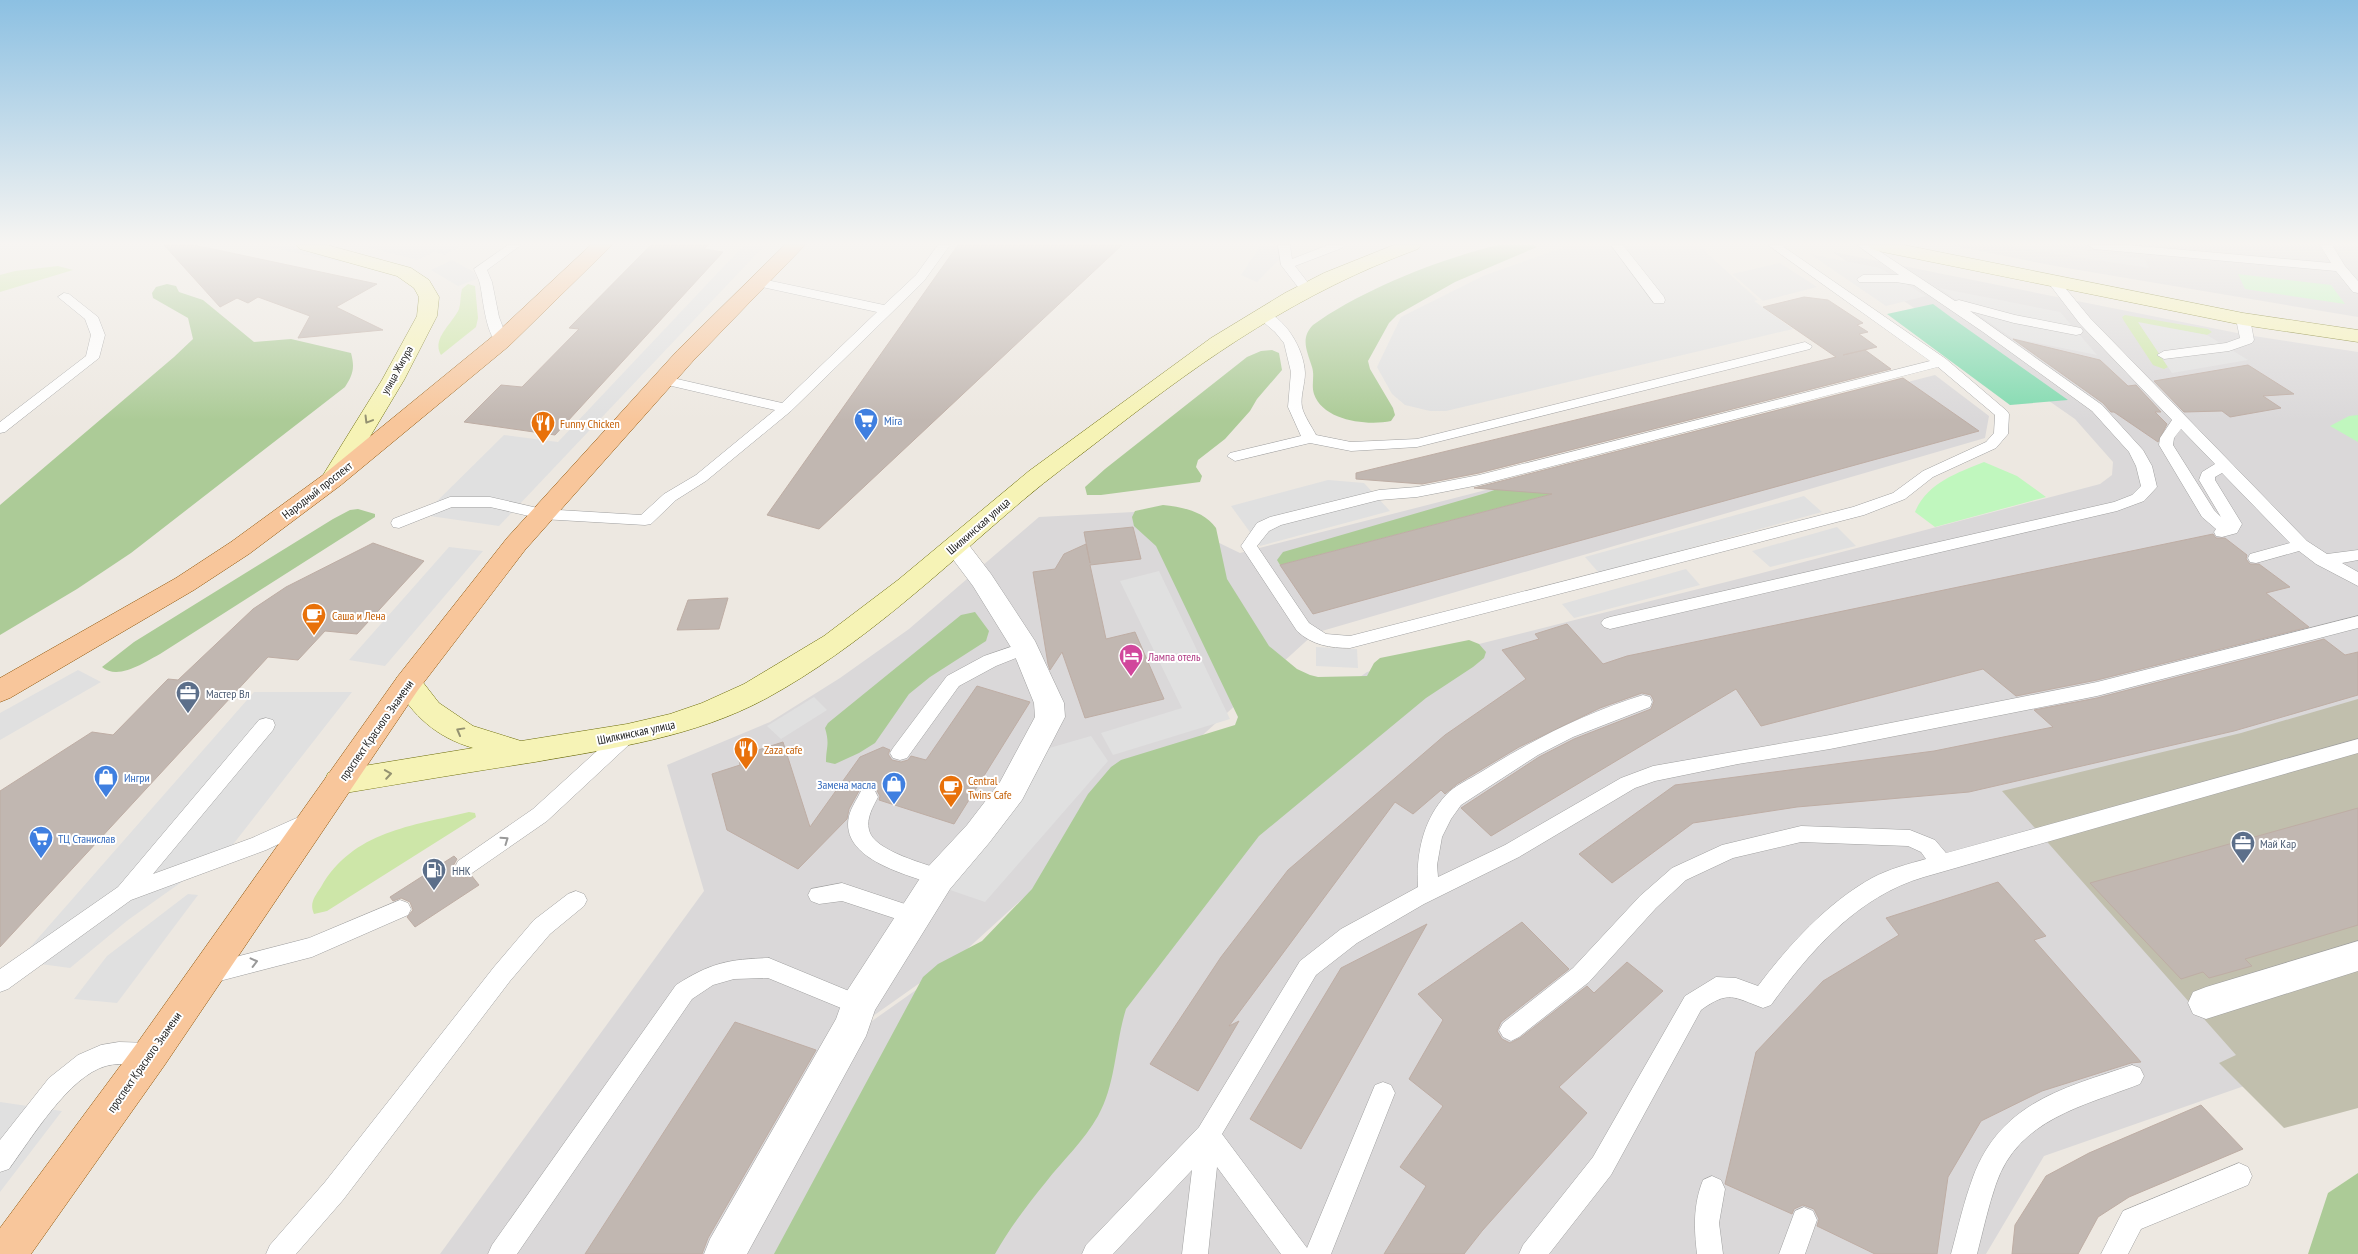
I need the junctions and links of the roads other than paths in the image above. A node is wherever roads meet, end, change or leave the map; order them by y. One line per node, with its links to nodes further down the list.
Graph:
1 (73, 304): 26 (lane)
2 (428, 304): 30 (main road, улица Жигура, one-way to 30)
3 (490, 304): 19 (lane)
4 (540, 304): 19 (main road, Народный проспект)
5 (737, 304): 23 (main road, проспект Красного Знамени)
6 (857, 304): 14 (lane)
7 (894, 304): 14 (lane)
8 (1279, 304): 15 (main road, Шилкинская улица)
9 (1858, 304): 22 (lane)
10 (1949, 304): 40 (lane)
11 (1957, 304): 17 (lane)
12 (2071, 304): 25 (lane)
13 (2165, 304): 16 (main road)
14 (887, 310): 24 (lane)
15 (1261, 314): 27 (lane); 34 (main road, Шилкинская улица)
16 (2242, 319): 18 (main road); 21 (lane)
17 (2076, 331)
18 (2358, 336)
19 (501, 341): 30 (main road, Народный проспект)
20 (1805, 346): 27 (lane)
21 (2164, 355)
22 (1941, 362): 22 (lane)
23 (664, 380): 24 (lane); 31 (main road, проспект Красного Знамени)
24 (786, 408): 31 (lane)
25 (2179, 420): 29 (lane); 29 (lane)
26 (0, 429)
27 (1310, 438): 28 (lane)
28 (1235, 456)
29 (2223, 466): 33 (lane)
30 (332, 480): 43 (main road, Народный проспект)
31 (542, 514): 32 (lane); 42 (main road, проспект Красного Знамени)
32 (399, 523)
33 (2301, 545): 36 (lane); 37 (lane)
34 (956, 546): 41 (street); 46 (main road, Шилкинская улица)
35 (2358, 555): 37 (lane)
36 (2256, 558)
37 (2322, 560): 38 (lane)
38 (2358, 580)
39 (2358, 622): 56 (lane)
40 (1610, 623)
41 (1025, 648): 49 (lane); 55 (street)
42 (408, 684): 48 (main road, Шилкинская улица, one-way to 42); 50 (main road, проспект Красного Знамени)
43 (0, 691)
44 (1643, 702): 56 (lane)
45 (266, 725): 57 (lane)
46 (627, 735): 48 (main road, Шилкинская улица); 54 (lane, one-way to 46)
47 (2358, 746): 53 (lane)
48 (523, 753): 50 (main road, Шилкинская улица, one-way to 48)
49 (900, 753)
50 (339, 782): 52 (main road, проспект Красного Знамени)
51 (868, 797): 55 (lane)
52 (312, 820): 57 (lane); 63 (main road, проспект Красного Знамени)
53 (1942, 863): 67 (lane); 84 (lane)
54 (465, 867)
55 (939, 877): 61 (street)
56 (1429, 891): 71 (lane)
57 (124, 894): 64 (lane)
58 (819, 895): 61 (lane)
59 (576, 900): 77 (lane)
60 (400, 909): 63 (lane, one-way to 60)
61 (915, 916): 66 (street)
62 (2358, 956): 65 (street)
63 (207, 974): 68 (main road, проспект Красного Знамени)
64 (0, 982)
65 (2206, 1003)
66 (858, 1005): 78 (lane); 79 (street)
67 (1510, 1030)
68 (151, 1054): 72 (lane); 76 (main road, проспект Красного Знамени)
69 (2132, 1076): 87 (lane)
70 (1383, 1093): 83 (lane)
71 (1208, 1134): 80 (lane); 81 (lane); 82 (lane)
72 (0, 1160)
73 (2239, 1176): 88 (lane)
74 (1712, 1189): 85 (lane)
75 (1804, 1220): 86 (lane)
76 (6, 1254)
77 (279, 1254)
78 (501, 1254)
79 (725, 1254)
80 (1095, 1254)
81 (1194, 1254)
82 (1297, 1254)
83 (1318, 1254)
84 (1532, 1254)
85 (1710, 1254)
86 (1792, 1254)
87 (1964, 1254)
88 (2114, 1254)

